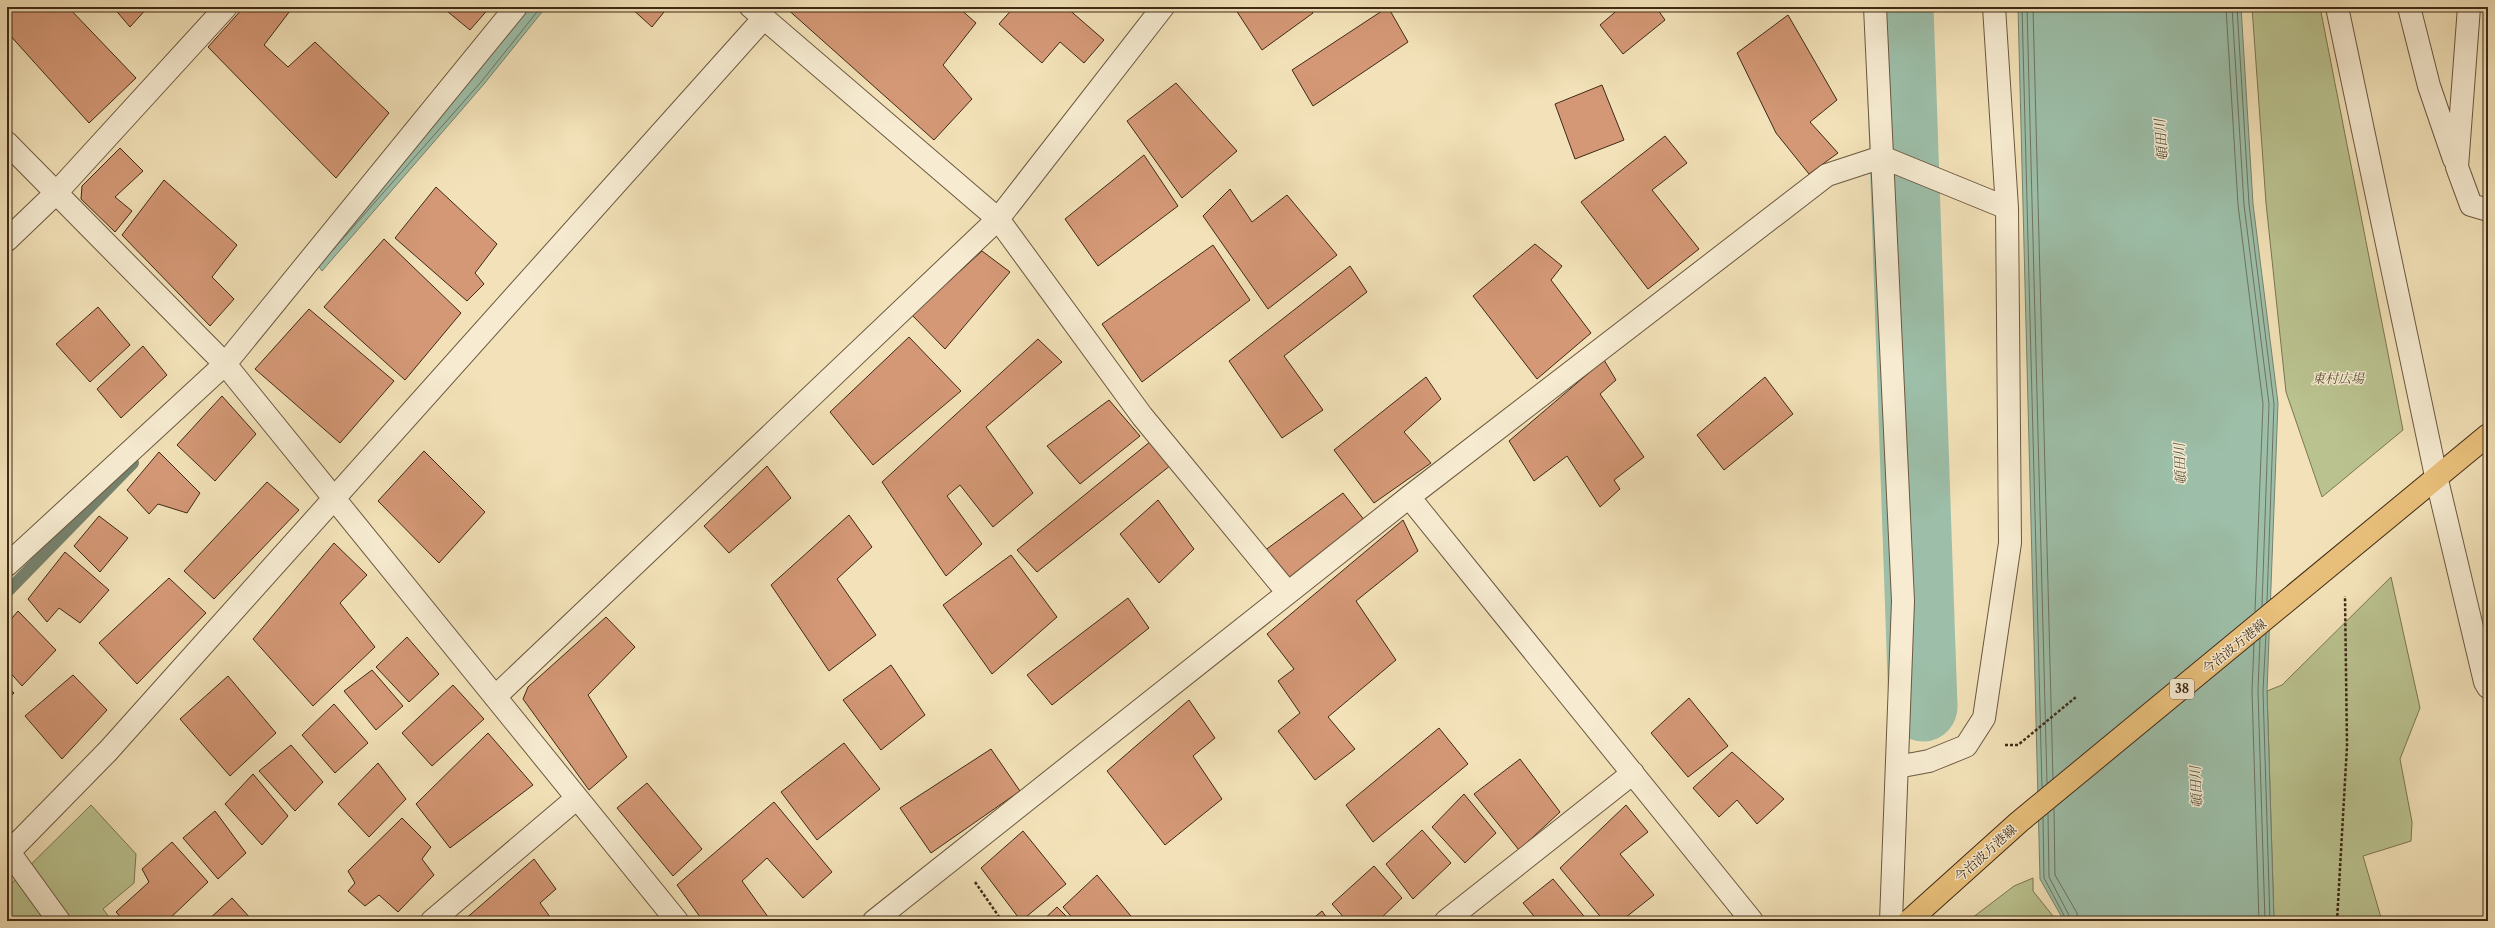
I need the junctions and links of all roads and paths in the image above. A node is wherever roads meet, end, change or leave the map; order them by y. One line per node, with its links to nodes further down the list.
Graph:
1 (226, 7): 13 (street)
2 (516, 7): 18 (street)
3 (1163, 7): 16 (street)
4 (1875, 7): 11 (street)
5 (1994, 7): 15 (street)
6 (2337, 7): 20 (street)
7 (2409, 7): 12 (street)
8 (2469, 7): 12 (street)
9 (757, 13): 16 (street); 21 (street)
10 (7, 143): 13 (street)
11 (1882, 157): 15 (street); 22 (street); 30 (street)
12 (2457, 168): 14 (street)
13 (56, 193): 17 (street); 18 (street)
14 (2487, 206)
15 (2006, 208): 29 (street)
16 (998, 219): 25 (street); 28 (street)
17 (7, 240)
18 (225, 364): 21 (street); 24 (street)
19 (2488, 435): 20 (main road, 今治波方港線 / 38)
20 (2436, 476): 23 (main road, 今治波方港線 / 38); 26 (street)
21 (334, 497): 28 (street); 33 (street)
22 (1409, 497): 25 (street); 31 (street)
23 (2344, 556): 43 (main road, 今治波方港線 / 38); 44 (path)
24 (7, 565)
25 (1288, 593): 34 (street)
26 (2488, 687)
27 (2076, 696): 29 (path)
28 (495, 697): 32 (street)
29 (1966, 746): 30 (street)
30 (1898, 767): 42 (street)
31 (1633, 773): 40 (street); 41 (street)
32 (577, 798): 36 (street); 37 (street)
33 (8, 853): 35 (street)
34 (957, 856): 38 (street); 39 (path)
35 (59, 921)
36 (432, 921)
37 (677, 921)
38 (874, 921)
39 (1002, 921)
40 (1446, 921)
41 (1752, 921)
42 (1891, 921)
43 (1909, 921)
44 (2337, 921)

